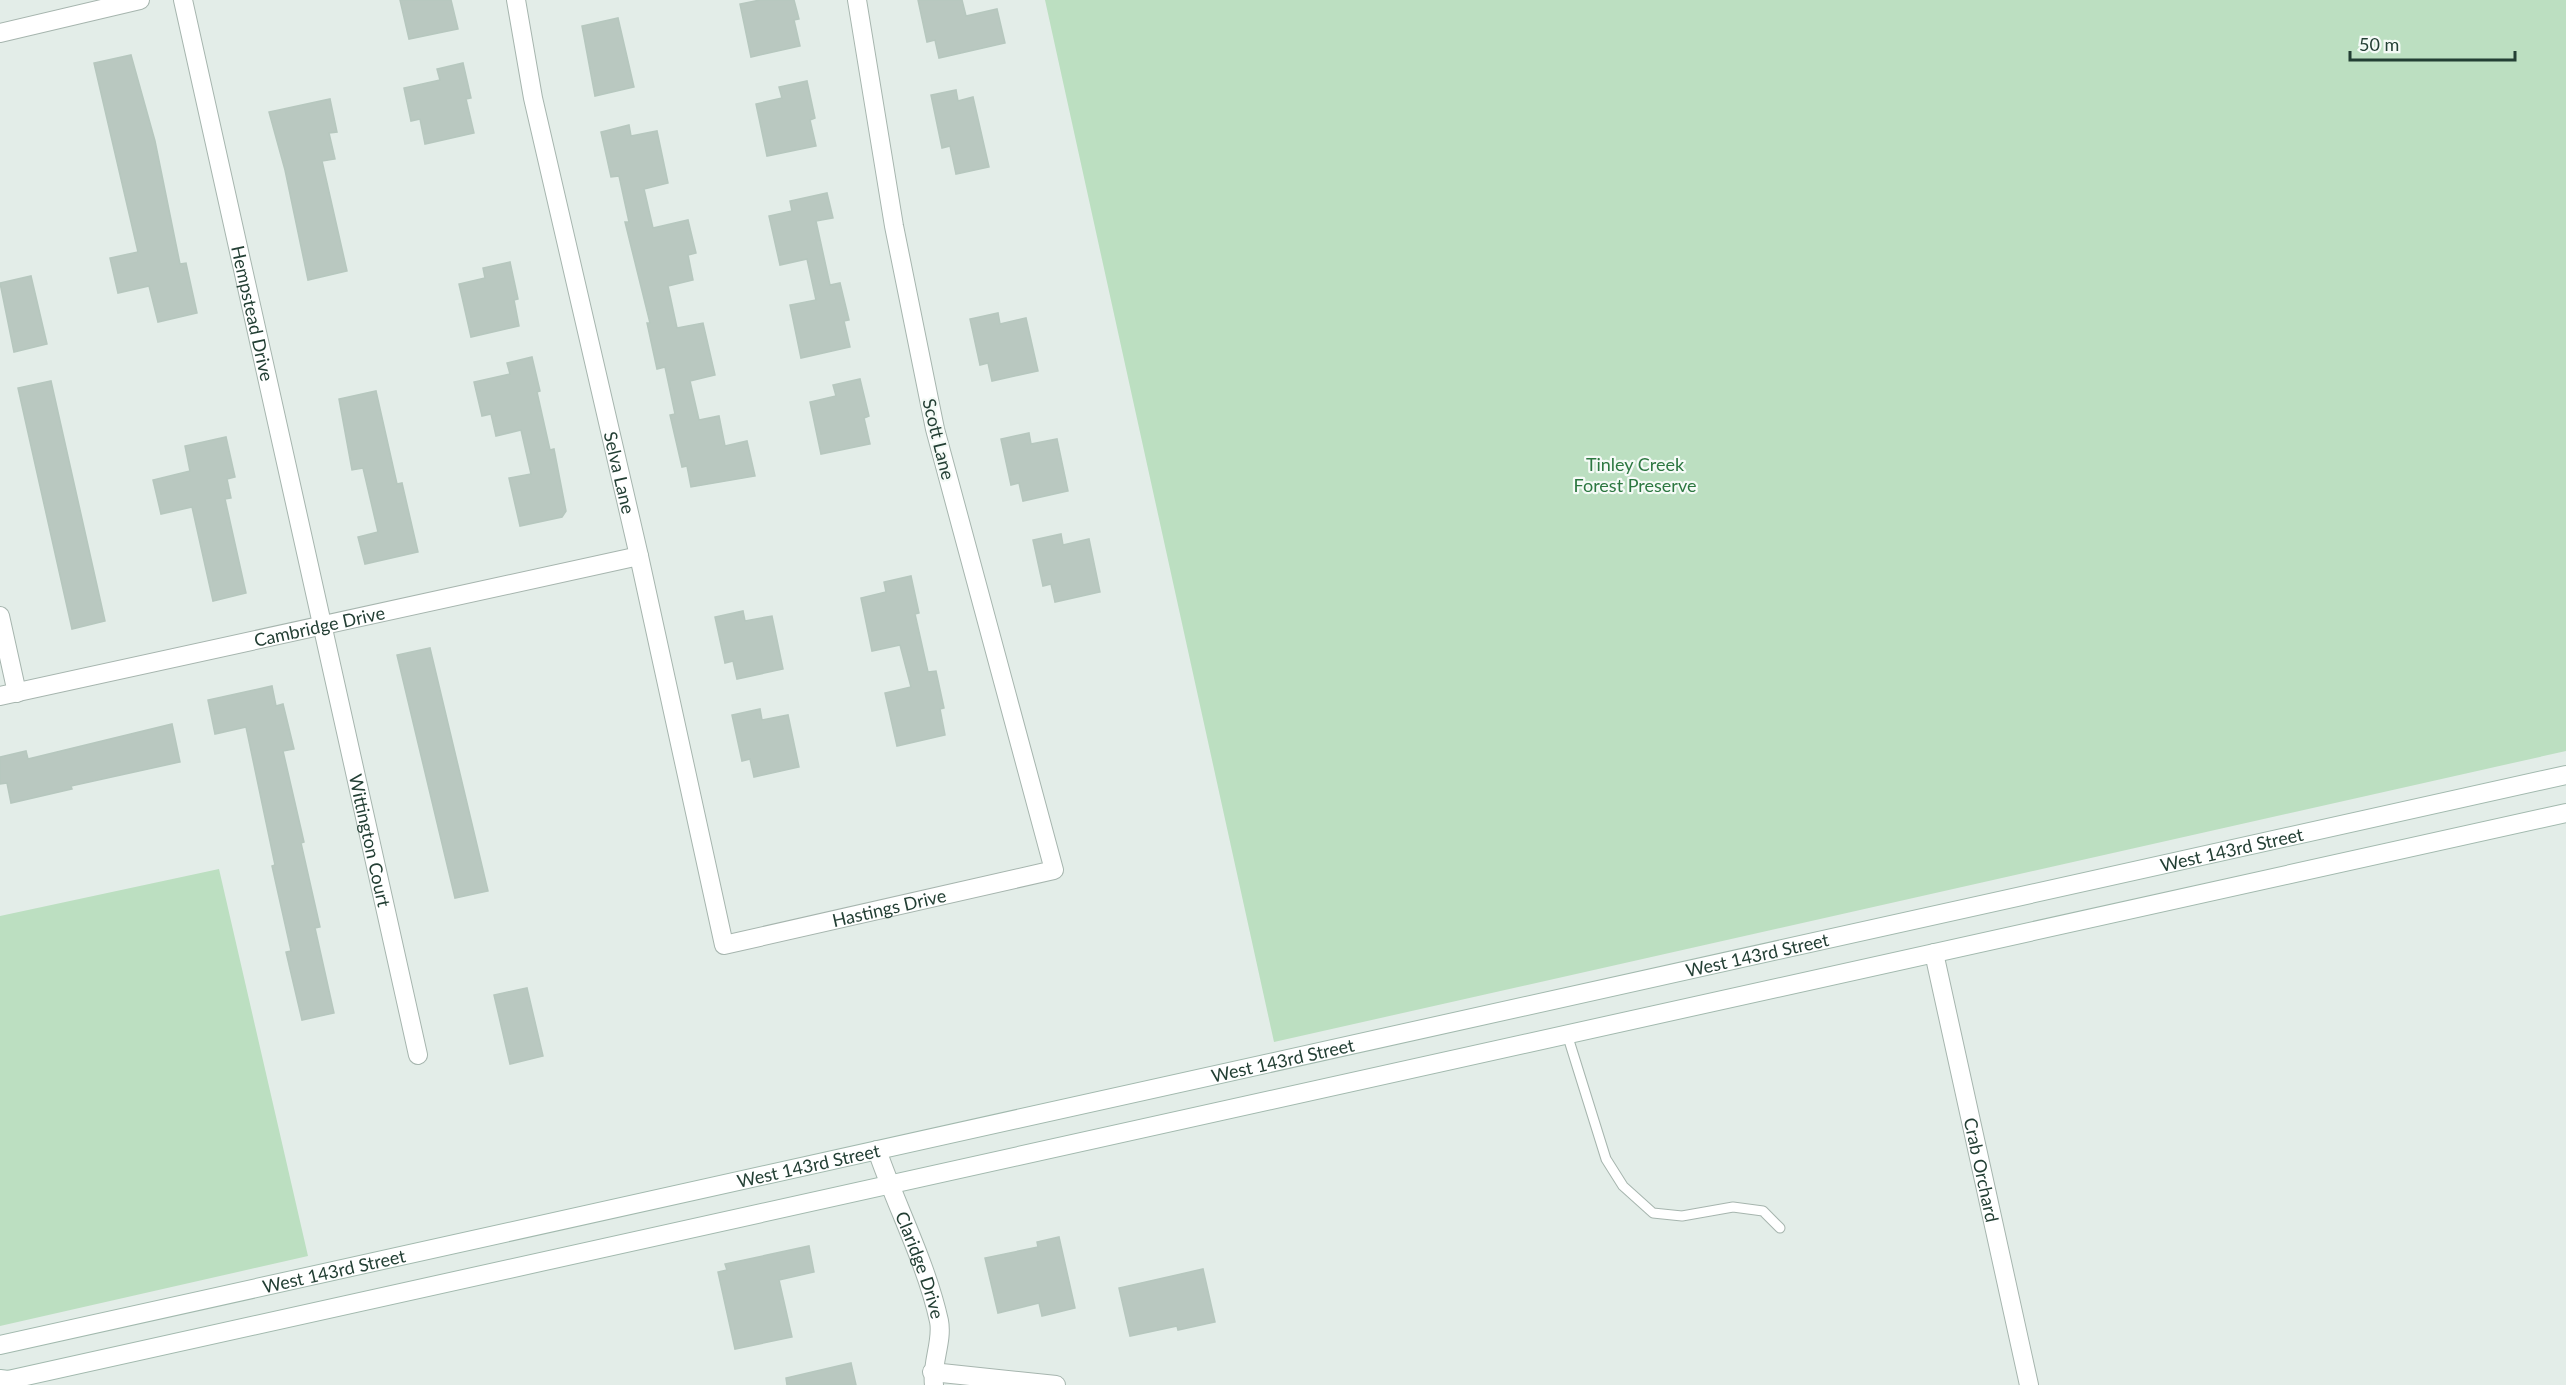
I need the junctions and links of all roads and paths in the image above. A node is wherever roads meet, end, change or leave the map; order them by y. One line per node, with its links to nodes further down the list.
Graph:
1 (140, 0): 5 (main road)
2 (183, 0): 8 (main road, Hempstead Drive)
3 (516, 0): 6 (main road, Selva Lane)
4 (857, 0): 12 (main road, Scott Lane)
5 (0, 33)
6 (639, 556): 8 (main road, Cambridge Drive); 13 (main road, Selva Lane)
7 (0, 616): 9 (main road)
8 (323, 625): 9 (main road, Cambridge Drive); 16 (main road, Wittington Court)
9 (8, 695)
10 (2566, 775): 17 (main road, West 143rd Street)
11 (2566, 813): 14 (main road, West 143rd Street)
12 (1053, 870): 13 (main road, Hastings Drive)
13 (724, 945)
14 (1934, 953): 15 (main road, West 143rd Street); 24 (main road, Crab Orchard)
15 (1567, 1034): 18 (main road, West 143rd Street); 19 (lane)
16 (418, 1055)
17 (877, 1150): 18 (main road, Claridge Drive); 20 (main road, West 143rd Street)
18 (889, 1185): 21 (main road, Claridge Drive); 22 (main road, West 143rd Street)
19 (1780, 1228)
20 (0, 1345)
21 (933, 1378): 23 (main road)
22 (0, 1379)
23 (1056, 1385)
24 (2029, 1385)

